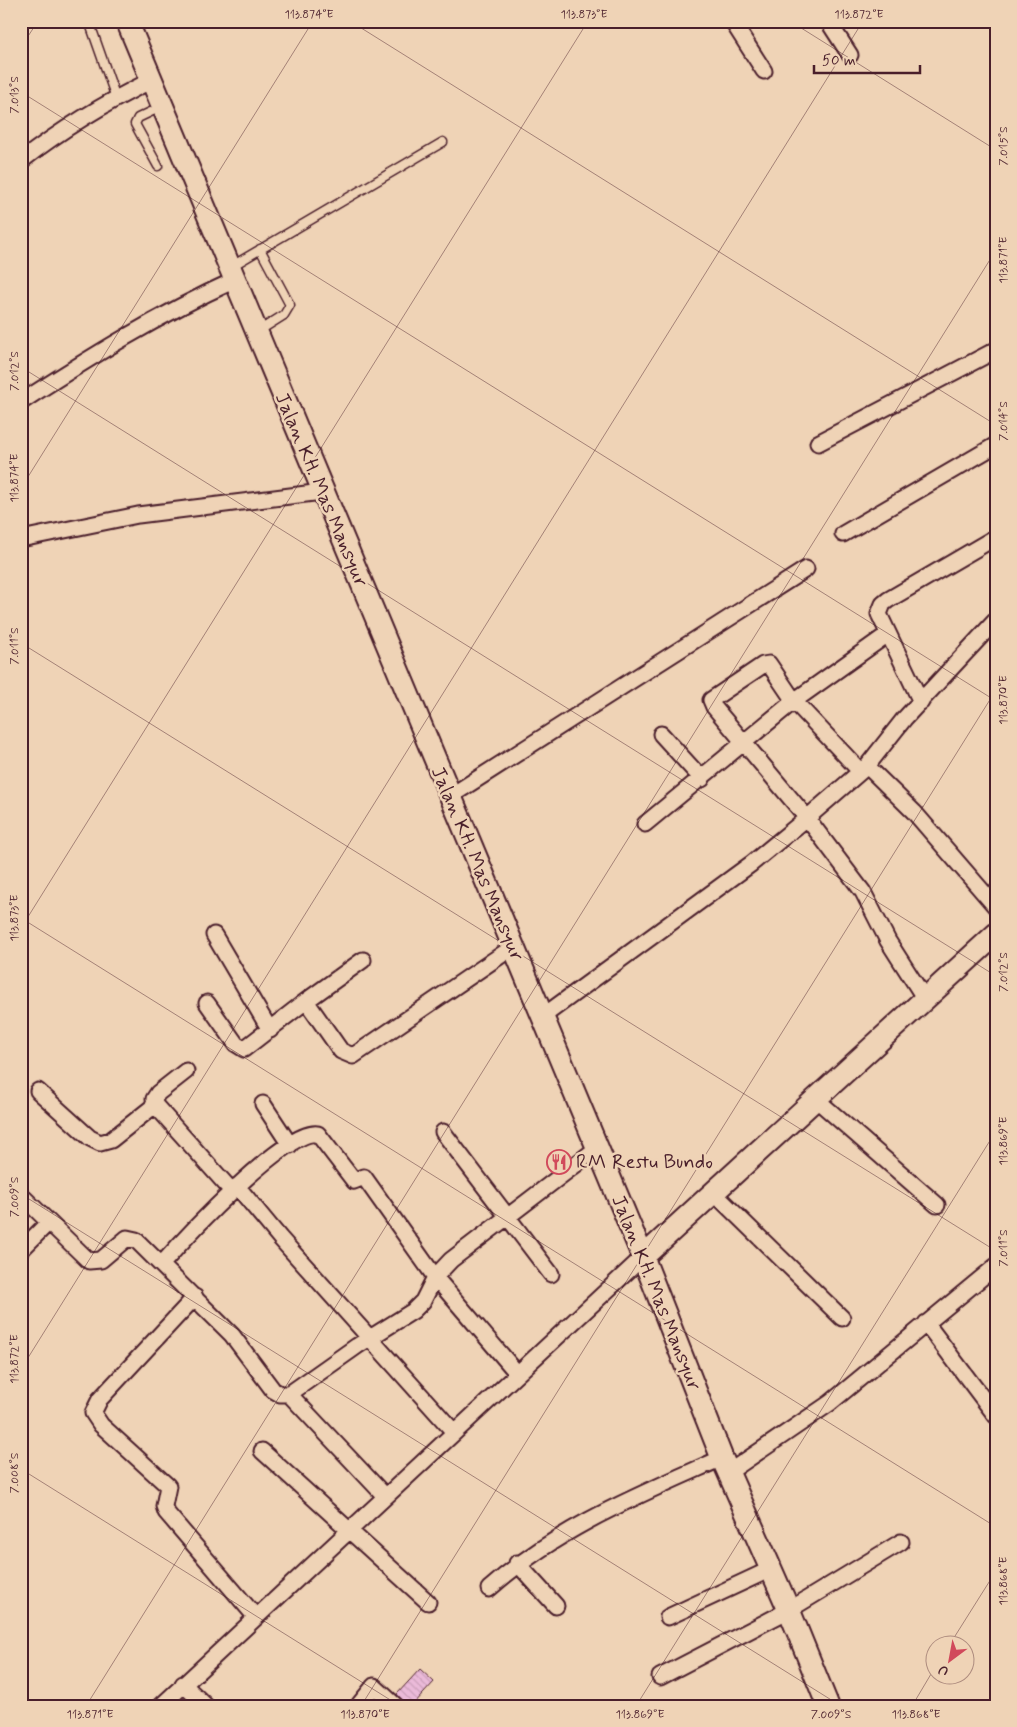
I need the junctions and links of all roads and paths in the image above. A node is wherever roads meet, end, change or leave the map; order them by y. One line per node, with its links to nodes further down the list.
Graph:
1 (89, 21): 8 (lane)
2 (127, 21): 7 (street, Jalan KH. Mas Mansyur)
3 (732, 21): 6 (street)
4 (828, 21): 5 (street)
5 (850, 55)
6 (764, 71)
7 (152, 80): 8 (street); 9 (street, Jalan KH. Mas Mansyur)
8 (116, 98): 11 (street)
9 (163, 107): 12 (lane); 14 (street, Jalan KH. Mas Mansyur)
10 (443, 142): 13 (lane)
11 (21, 161)
12 (158, 166)
13 (260, 249): 14 (lane); 15 (lane)
14 (231, 274): 15 (street, Jalan KH. Mas Mansyur); 17 (street)
15 (256, 333): 20 (street, Jalan KH. Mas Mansyur)
16 (996, 350): 18 (street)
17 (21, 402)
18 (818, 443)
19 (996, 445): 21 (street)
20 (322, 492): 23 (street); 33 (street, Jalan KH. Mas Mansyur)
21 (842, 534)
22 (996, 537): 26 (street)
23 (21, 539)
24 (806, 569): 33 (street)
25 (996, 620): 28 (street)
26 (888, 634): 27 (street); 28 (street)
27 (794, 702): 30 (street); 30 (street); 31 (street)
28 (920, 702): 31 (street)
29 (661, 734): 32 (street)
30 (743, 742): 32 (street); 34 (street)
31 (863, 768): 34 (street); 36 (street)
32 (702, 779): 35 (street)
33 (449, 797): 39 (street, Jalan KH. Mas Mansyur)
34 (807, 818): 41 (street); 44 (street)
35 (645, 824)
36 (996, 907)
37 (996, 934): 41 (street)
38 (214, 935): 45 (street)
39 (512, 947): 42 (street); 44 (street, Jalan KH. Mas Mansyur)
40 (363, 960): 42 (street)
41 (925, 999): 48 (street)
42 (306, 1002): 45 (street)
43 (207, 1003): 45 (street)
44 (542, 1017): 53 (street, Jalan KH. Mas Mansyur)
45 (270, 1030)
46 (186, 1071): 50 (street)
47 (38, 1091): 50 (street)
48 (816, 1100): 55 (street); 57 (street)
49 (263, 1104): 52 (street)
50 (155, 1105): 54 (street)
51 (443, 1132): 58 (street)
52 (290, 1145): 54 (street); 65 (street)
53 (596, 1149): 58 (street); 61 (street, Jalan KH. Mas Mansyur)
54 (234, 1188): 62 (street); 69 (street)
55 (713, 1192): 61 (street); 67 (street)
56 (21, 1195): 59 (street)
57 (937, 1205)
58 (507, 1215): 64 (street); 65 (street)
59 (48, 1222): 60 (street); 62 (street)
60 (21, 1250)
61 (643, 1257): 70 (street); 76 (street, Jalan KH. Mas Mansyur)
62 (162, 1264): 66 (street)
63 (996, 1266): 68 (street)
64 (551, 1274)
65 (434, 1277): 69 (street); 70 (street)
66 (195, 1297): 71 (street); 86 (street)
67 (842, 1318)
68 (926, 1323): 72 (street); 76 (street)
69 (370, 1338): 71 (street); 74 (street)
70 (517, 1374): 74 (street)
71 (289, 1394): 77 (street)
72 (990, 1395): 73 (street)
73 (996, 1416)
74 (454, 1432): 77 (street)
75 (262, 1451): 78 (street)
76 (726, 1465): 80 (street); 81 (street, Jalan KH. Mas Mansyur)
77 (385, 1496): 78 (street)
78 (351, 1531): 83 (street); 86 (street)
79 (901, 1542): 85 (street)
80 (518, 1563): 82 (street); 84 (street)
81 (771, 1569): 85 (street, Jalan KH. Mas Mansyur); 87 (street)
82 (489, 1589)
83 (428, 1602)
84 (556, 1606)
85 (789, 1610): 88 (street); 94 (street, Jalan KH. Mas Mansyur)
86 (255, 1616): 89 (street)
87 (668, 1617)
88 (660, 1677)
89 (183, 1684): 90 (street); 91 (street)
90 (160, 1706)
91 (206, 1706)
92 (358, 1706): 93 (street)
93 (396, 1706)
94 (828, 1706)

